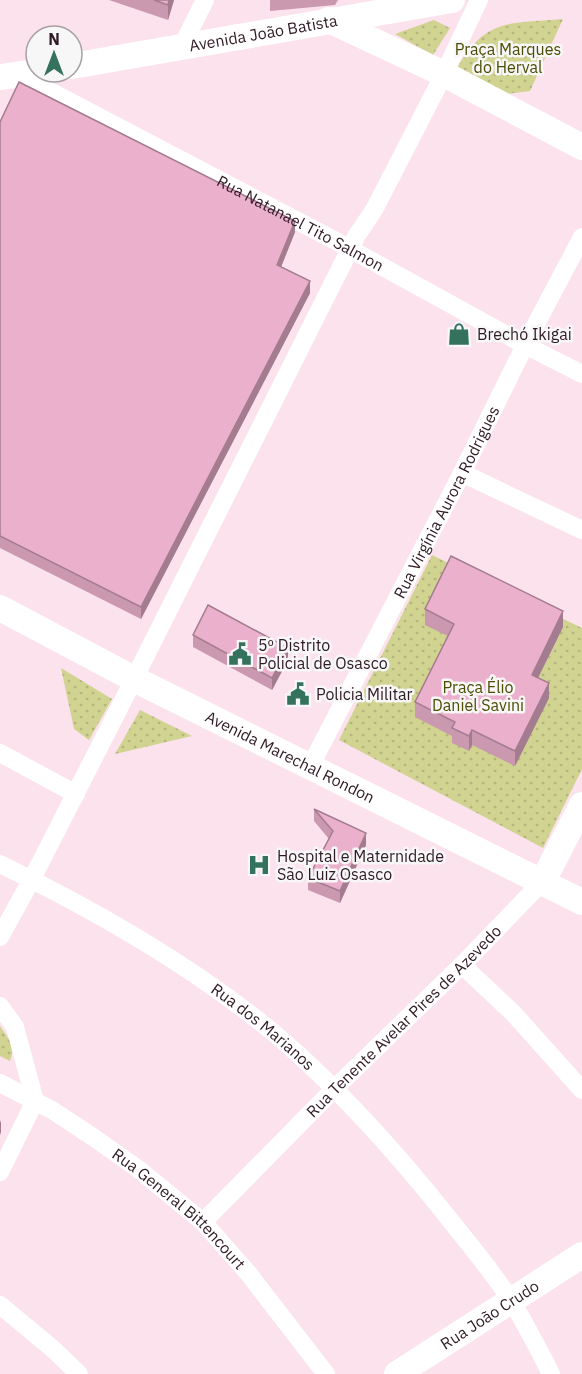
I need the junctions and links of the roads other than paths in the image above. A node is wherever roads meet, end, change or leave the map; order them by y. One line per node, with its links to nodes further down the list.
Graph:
1 (205, 0): 6 (street)
2 (452, 0): 4 (main road, Avenida João Batista)
3 (479, 0): 9 (street)
4 (377, 7): 5 (main road, Avenida João Batista)
5 (329, 20): 6 (main road, Avenida João Batista); 9 (main road)
6 (181, 48): 7 (main road, Avenida João Batista)
7 (84, 64)
8 (18, 74): 12 (street, Rua Natanael Tito Salmon)
9 (444, 74): 10 (main road); 12 (street)
10 (582, 147)
11 (582, 237): 13 (street, Rua Virgínia Aurora Rodrigues)
12 (351, 249): 13 (street, Rua Natanael Tito Salmon); 18 (street)
13 (525, 345): 14 (street, Rua Natanael Tito Salmon); 15 (street, Rua Virgínia Aurora Rodrigues)
14 (582, 374)
15 (462, 472): 16 (street); 20 (street, Rua Virgínia Aurora Rodrigues)
16 (582, 530)
17 (0, 608): 18 (main road, Avenida Marechal Rondon)
18 (134, 679): 20 (main road, Avenida Marechal Rondon); 21 (street)
19 (0, 753): 21 (street)
20 (310, 767): 25 (main road, Avenida Marechal Rondon)
21 (76, 794): 24 (street)
22 (582, 805): 25 (main road, Rua Tenente Avelar Pires de Azevedo)
23 (0, 864): 24 (street, Rua dos Marianos)
24 (32, 879): 27 (street); 31 (street, Rua dos Marianos)
25 (543, 881): 26 (main road, Avenida Marechal Rondon); 28 (street, Rua Tenente Avelar Pires de Azevedo)
26 (582, 902)
27 (0, 937)
28 (462, 965): 31 (street, Rua Tenente Avelar Pires de Azevedo); 32 (street)
29 (0, 1006): 33 (street)
30 (0, 1083): 33 (street, Rua General Bittencourt)
31 (334, 1088): 35 (street, Rua Tenente Avelar Pires de Azevedo); 37 (street, Rua dos Marianos)
32 (582, 1090)
33 (35, 1101): 34 (street); 35 (street, Rua General Bittencourt)
34 (0, 1172)
35 (203, 1222): 40 (street, Rua General Bittencourt)
36 (582, 1255): 37 (main road, Rua João Crudo)
37 (511, 1301): 41 (main road, Rua João Crudo); 42 (street, Rua dos Marianos)
38 (0, 1305): 39 (street)
39 (79, 1374)
40 (326, 1374)
41 (397, 1374)
42 (551, 1374)

